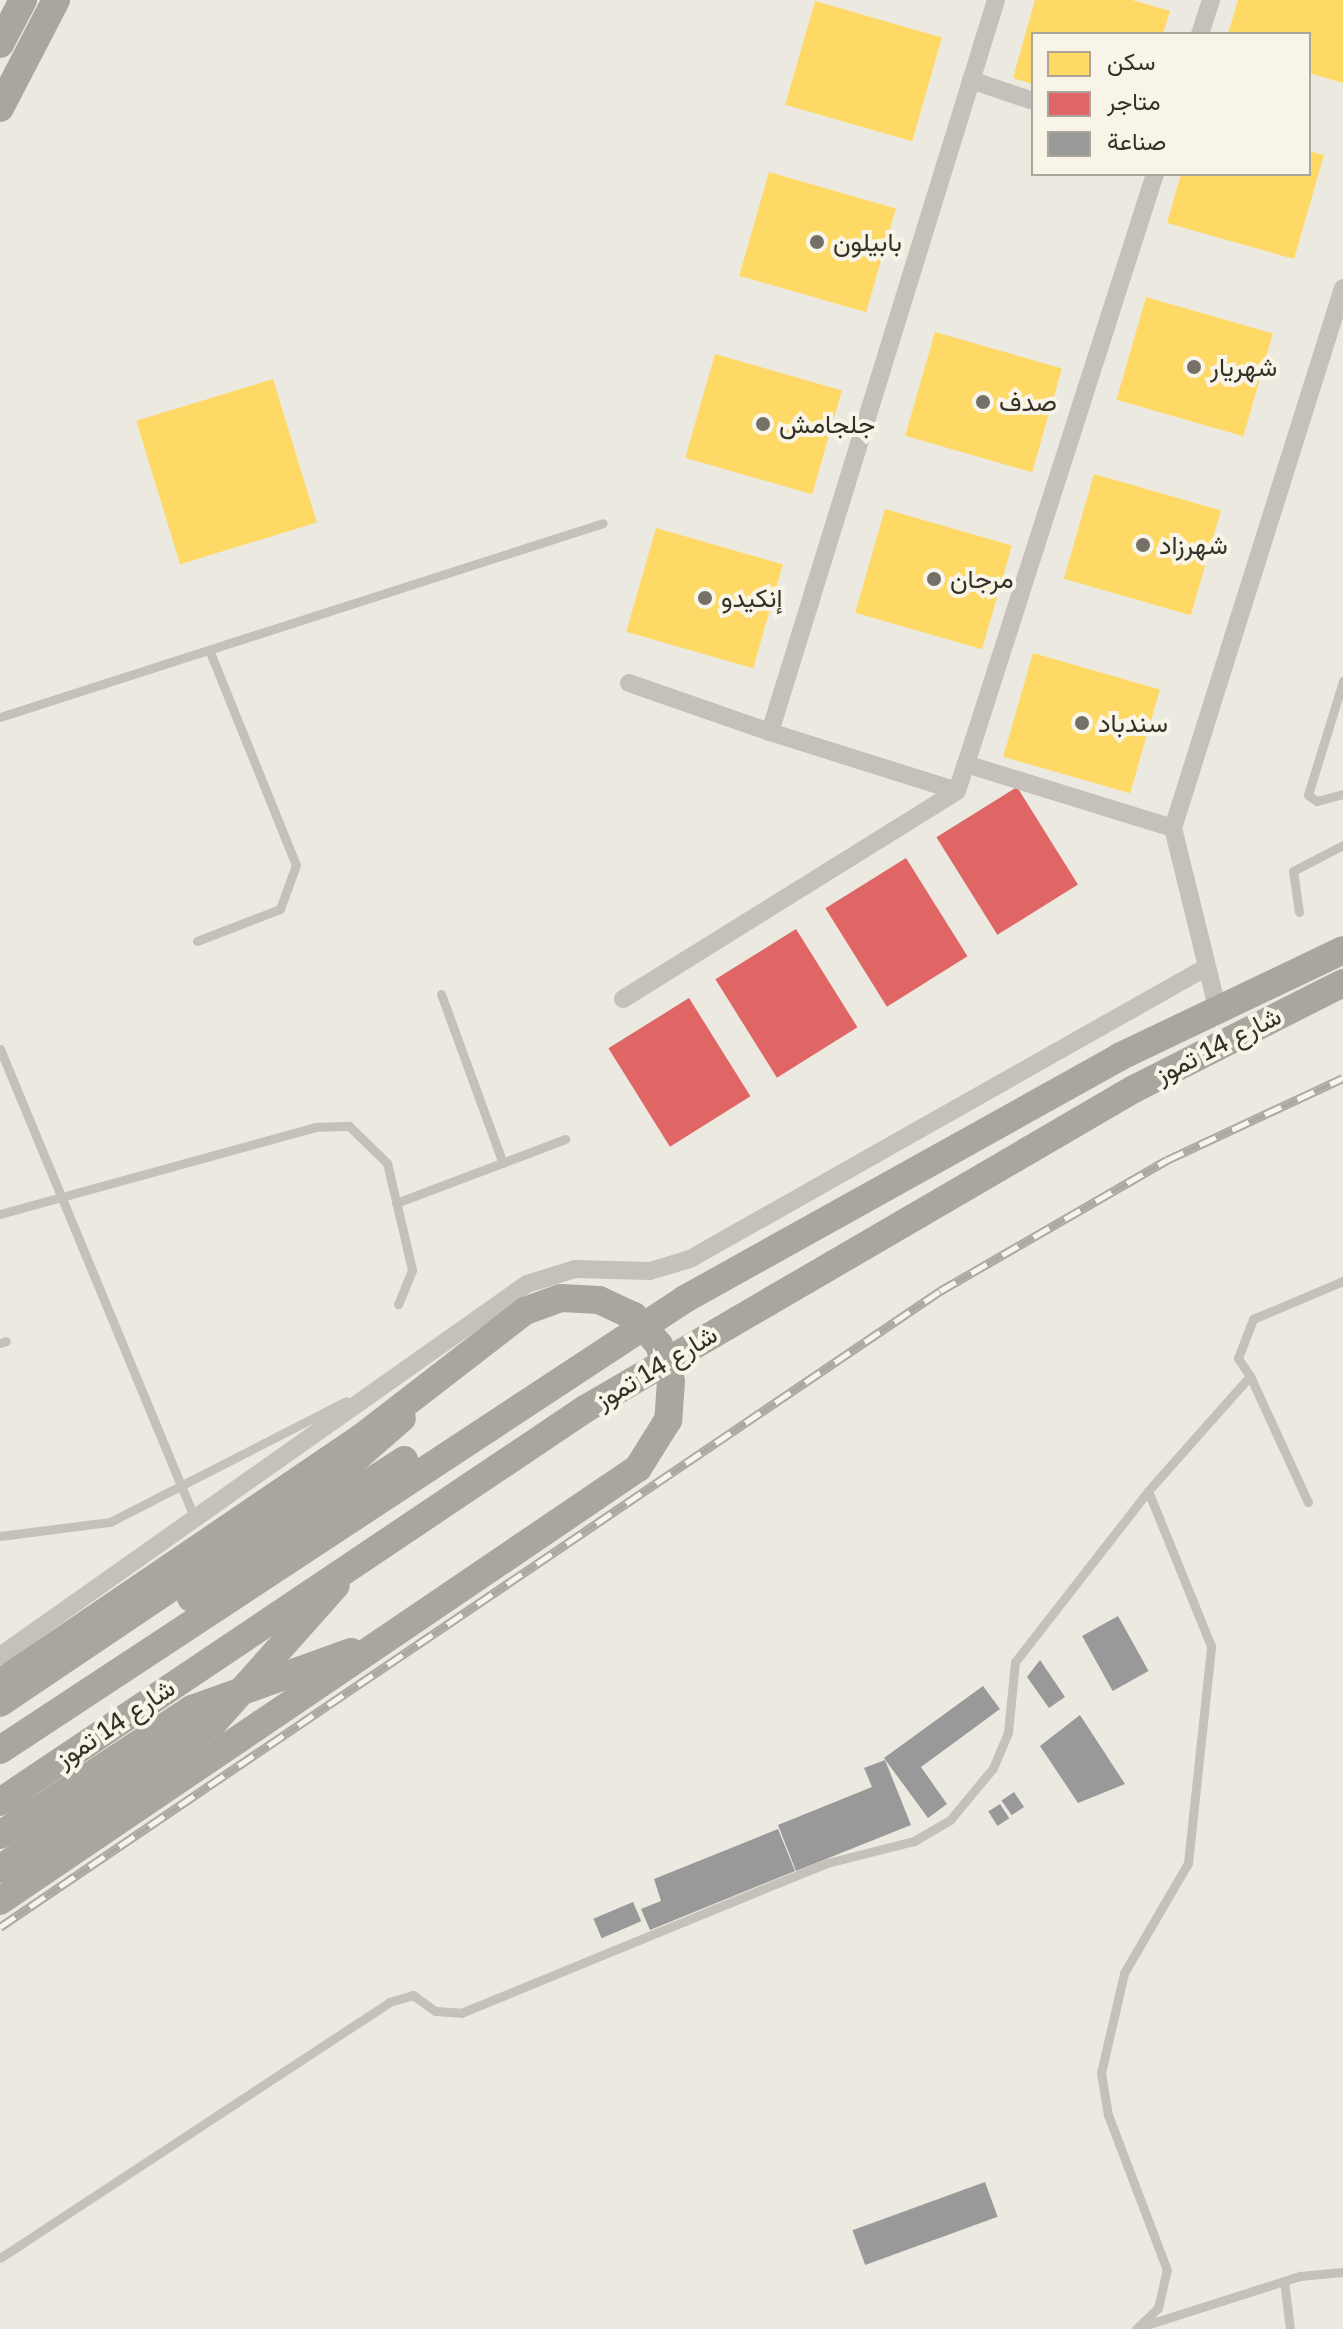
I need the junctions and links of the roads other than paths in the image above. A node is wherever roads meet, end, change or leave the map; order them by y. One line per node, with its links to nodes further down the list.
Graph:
1 (23, 0): 6 (main road)
2 (56, 0): 9 (main road)
3 (996, 0): 7 (street)
4 (1211, 0): 5 (street)
5 (1201, 32)
6 (0, 44)
7 (971, 80): 8 (street); 17 (street)
8 (1031, 100)
9 (0, 108)
10 (1154, 176): 18 (street)
11 (1343, 288): 21 (street)
12 (603, 523): 13 (lane)
13 (209, 650): 16 (lane); 24 (lane)
14 (1343, 681): 20 (lane)
15 (629, 683): 17 (street)
16 (0, 717)
17 (770, 732): 19 (street)
18 (966, 764): 19 (street); 21 (street)
19 (957, 791): 29 (street)
20 (1343, 794)
21 (1173, 828): 26 (street)
22 (1343, 845): 23 (lane)
23 (1299, 912)
24 (197, 941)
25 (1343, 950): 30 (main road, شارع 14 تموز)
26 (1205, 968): 30 (street); 46 (street)
27 (1343, 983): 48 (main road, شارع 14 تموز)
28 (441, 994): 33 (lane)
29 (623, 999)
30 (1217, 1007): 41 (main road, شارع 14 تموز)
31 (0, 1049): 34 (lane)
32 (565, 1139): 33 (lane)
33 (503, 1163): 35 (lane)
34 (55, 1194): 35 (lane); 36 (lane); 43 (lane)
35 (396, 1203): 38 (lane)
36 (0, 1214)
37 (1343, 1281): 40 (lane)
38 (398, 1304)
39 (474, 1347): 49 (main road, bridge); 51 (main road, bridge); 52 (main road, bridge)
40 (1250, 1376): 44 (lane); 45 (lane)
41 (525, 1397): 53 (main road); 54 (main road, شارع 14 تموز)
42 (346, 1401): 43 (lane)
43 (182, 1488): 46 (lane); 47 (lane)
44 (1148, 1491): 59 (lane); 62 (lane)
45 (1308, 1502)
46 (197, 1522): 50 (street)
47 (0, 1536)
48 (387, 1537): 55 (main road, شارع 14 تموز); 57 (main road)
49 (420, 1617): 56 (main road, bridge); 58 (main road, bridge)
50 (0, 1656)
51 (0, 1683)
52 (0, 1703)
53 (0, 1726)
54 (0, 1750)
55 (0, 1802)
56 (0, 1835)
57 (0, 1869)
58 (0, 1901)
59 (0, 2258)
60 (1343, 2272): 61 (lane)
61 (1284, 2281): 62 (lane); 63 (lane)
62 (1140, 2328)
63 (1290, 2329)

